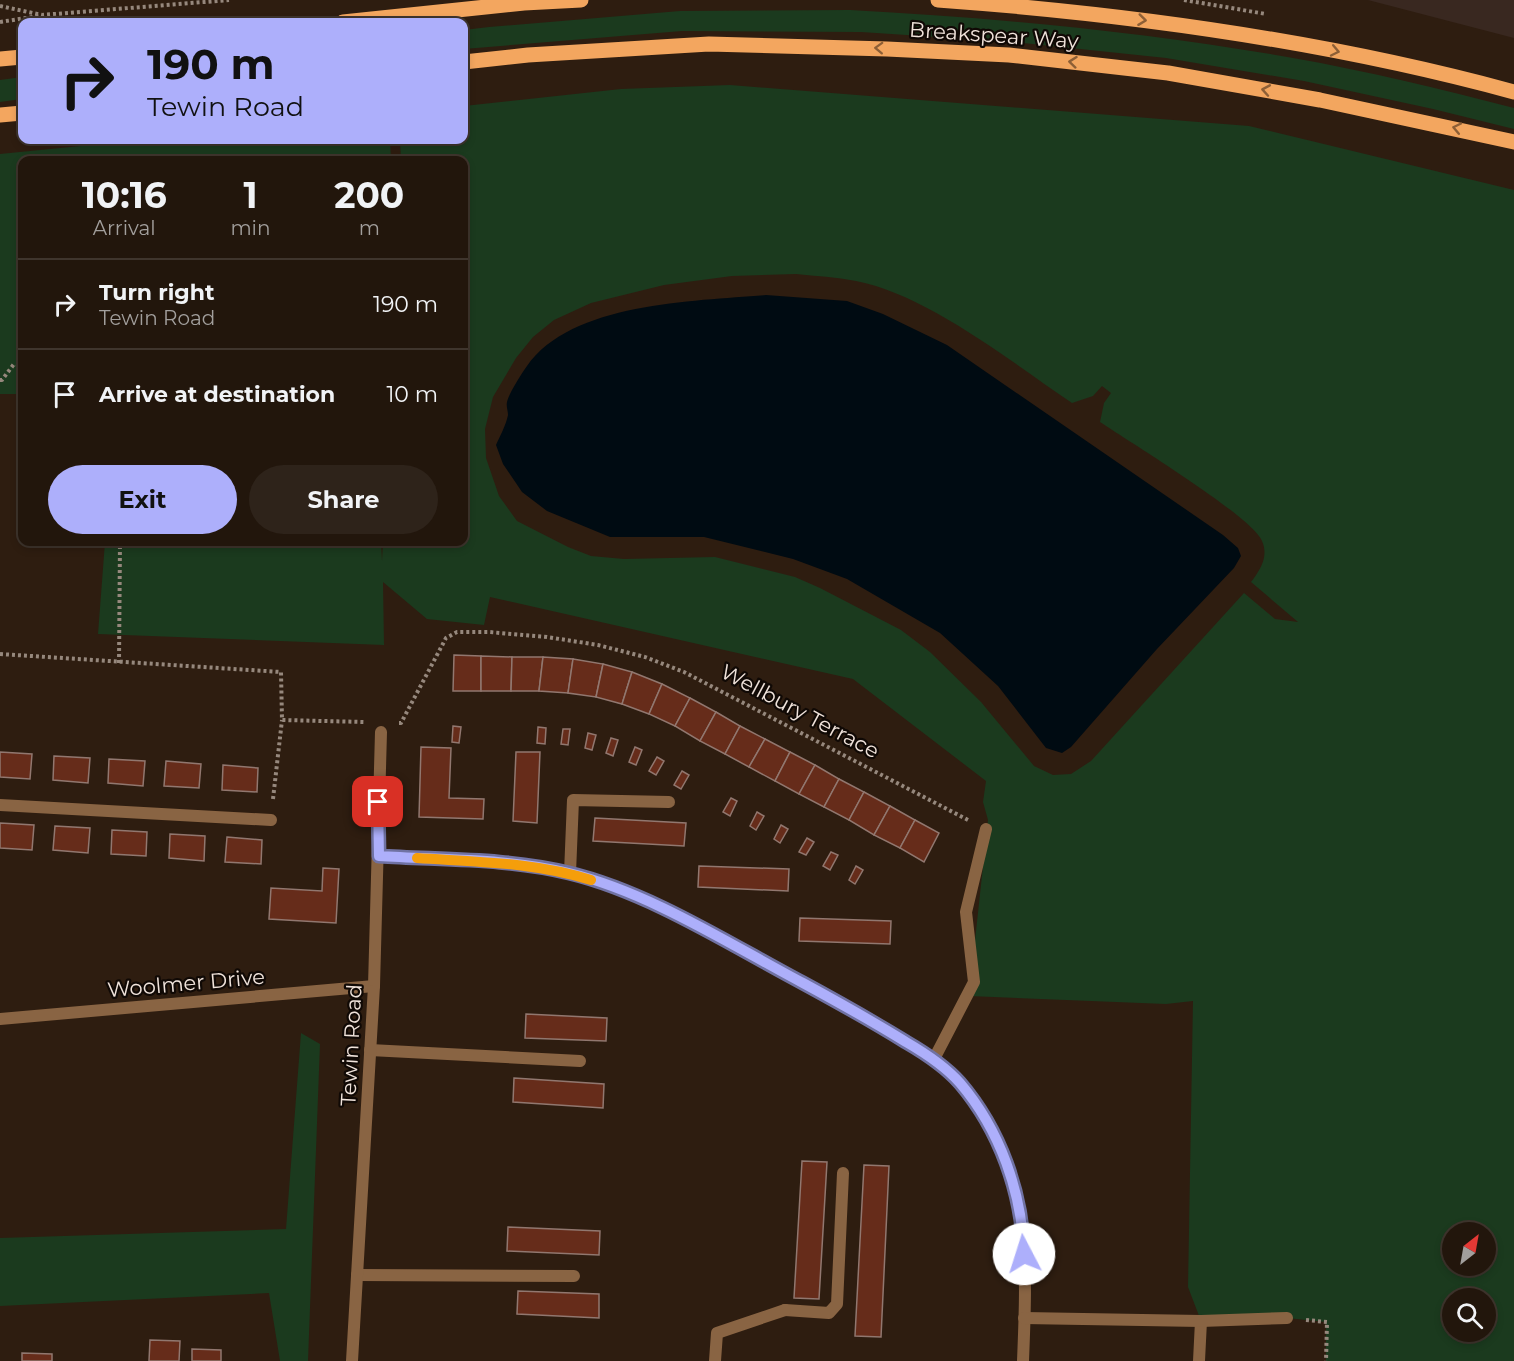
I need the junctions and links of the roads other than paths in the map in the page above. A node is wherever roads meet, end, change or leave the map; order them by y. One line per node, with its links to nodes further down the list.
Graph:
1 (581, 0): 3 (main road)
2 (938, 0): 7 (main road, Breakspear Way, one-way to 7)
3 (381, 18)
4 (18, 57): 5 (main road)
5 (0, 59)
6 (468, 62): 10 (main road, Breakspear Way, one-way to 6)
7 (1514, 92)
8 (18, 113): 9 (main road)
9 (0, 115)
10 (1514, 142)
11 (385, 727): 16 (street, Tewin Road)
12 (669, 802): 17 (street)
13 (0, 806): 14 (street)
14 (271, 820)
15 (987, 829): 21 (street)
16 (379, 856): 17 (street); 18 (street, Tewin Road)
17 (570, 873): 21 (street)
18 (374, 986): 19 (street, Woolmer Drive); 20 (street, Tewin Road)
19 (0, 1019)
20 (370, 1050): 22 (street); 24 (street, Tewin Road)
21 (934, 1059): 26 (street)
22 (580, 1061)
23 (843, 1173): 30 (street)
24 (357, 1275): 25 (street); 29 (street, Tewin Road)
25 (574, 1276)
26 (1024, 1318): 28 (street); 31 (street)
27 (1287, 1318): 28 (street)
28 (1201, 1321): 32 (street)
29 (352, 1361)
30 (715, 1361)
31 (1023, 1361)
32 (1198, 1361)

